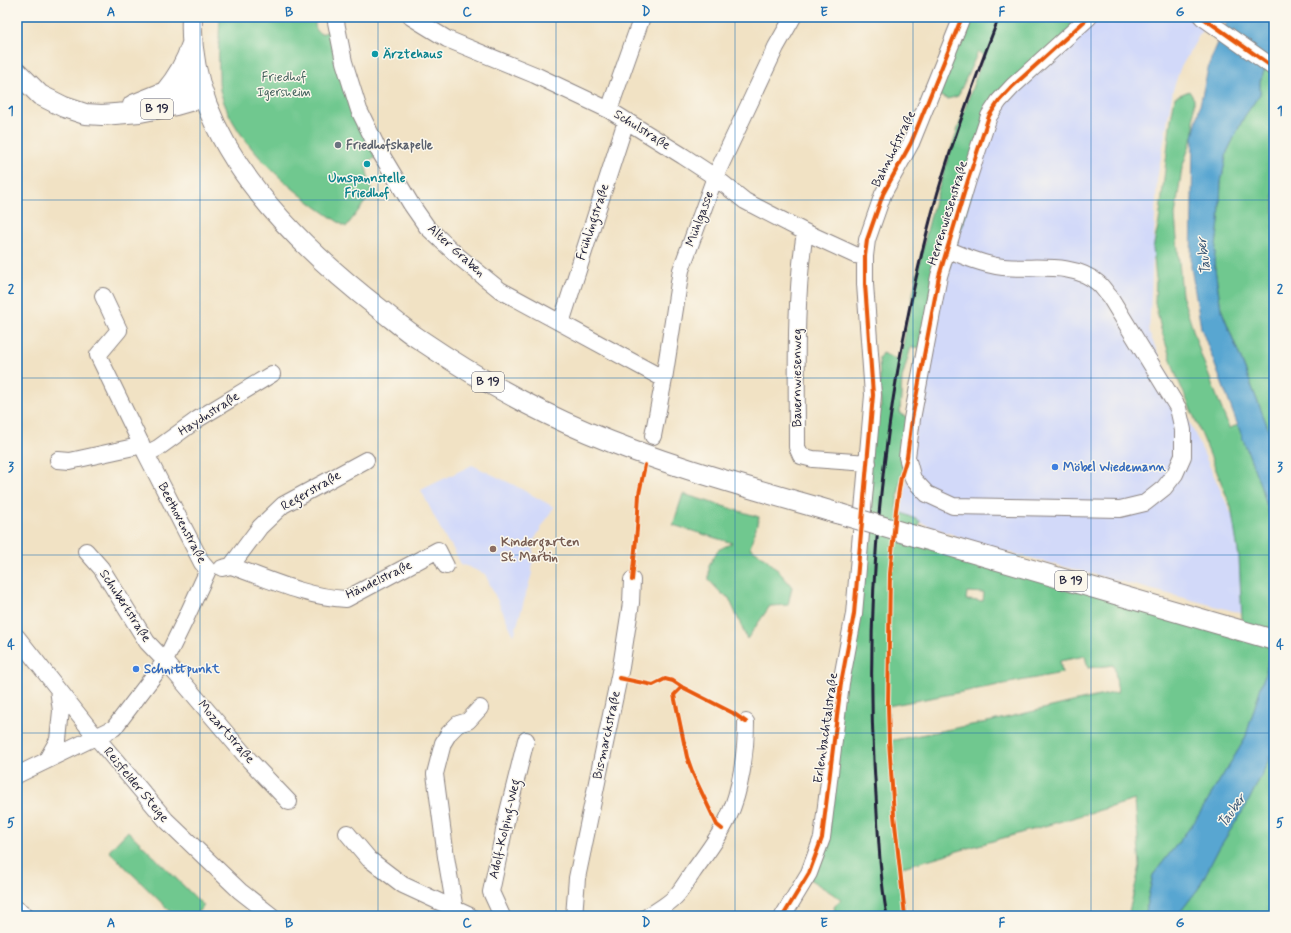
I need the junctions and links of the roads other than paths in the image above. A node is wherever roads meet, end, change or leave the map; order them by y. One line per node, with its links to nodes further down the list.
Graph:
1 (192, 17): 9 (main road)
2 (335, 17): 22 (street, Alter Graben)
3 (411, 17): 14 (street, Schulstraße)
4 (642, 17): 14 (street)
5 (793, 17): 17 (street, Mühlgasse)
6 (962, 17): 20 (street, Bahnhofstraße)
7 (1089, 17): 19 (street, Herrenwiesenstraße)
8 (1207, 21): 10 (street)
9 (192, 44): 12 (main road); 13 (main road)
10 (1274, 68)
11 (17, 72): 15 (main road, B 19)
12 (202, 90): 13 (main road, B 19); 15 (main road, B 19); 36 (main road, B 19, bridge)
13 (165, 92): 15 (main road, B 19)
14 (609, 110): 16 (street, Schulstraße)
15 (109, 114)
16 (626, 120): 17 (street, Schulstraße); 22 (street, Frühlingstraße)
17 (715, 177): 18 (street, Schulstraße); 24 (street, Mühlgasse)
18 (805, 232): 20 (street, Schulstraße); 29 (street, Bauernwiesenweg)
19 (948, 250): 19 (street, Herrenwiesenstraße)
20 (865, 256): 29 (street, Bahnhofstraße)
21 (103, 296): 26 (street, Beethovenstraße)
22 (561, 323): 24 (street, Alter Graben)
23 (272, 374): 26 (street, Haydnstraße)
24 (664, 379): 25 (street, Mühlgasse)
25 (653, 436)
26 (143, 449): 27 (street, Haydnstraße); 33 (street, Beethovenstraße)
27 (58, 460)
28 (366, 460): 31 (street, Regerstraße)
29 (868, 463): 54 (street, Erlenbachtalstraße)
30 (86, 551): 37 (street, Schubertstraße)
31 (231, 566): 32 (street, Händelstraße); 33 (street)
32 (446, 566)
33 (208, 570): 37 (street, Beethovenstraße)
34 (632, 580): 52 (street, Bismarckstraße)
35 (17, 637): 38 (street, Reisfelder Steige)
36 (1274, 640)
37 (165, 661): 41 (street, Beethovenstraße); 45 (street, Mozartstraße)
38 (58, 688): 41 (street, Reisfelder Steige); 43 (street)
39 (480, 708): 48 (street)
40 (746, 722): 53 (street)
41 (96, 737): 43 (street, Beethovenstraße); 50 (street, Reisfelder Steige)
42 (526, 740): 51 (street, Adolf-Kolping-Weg)
43 (46, 761): 44 (street, Beethovenstraße)
44 (17, 775)
45 (289, 802)
46 (347, 833): 48 (street)
47 (17, 909): 49 (street)
48 (462, 913)
49 (27, 916)
50 (272, 916)
51 (502, 916)
52 (574, 916)
53 (648, 916)
54 (783, 916)

